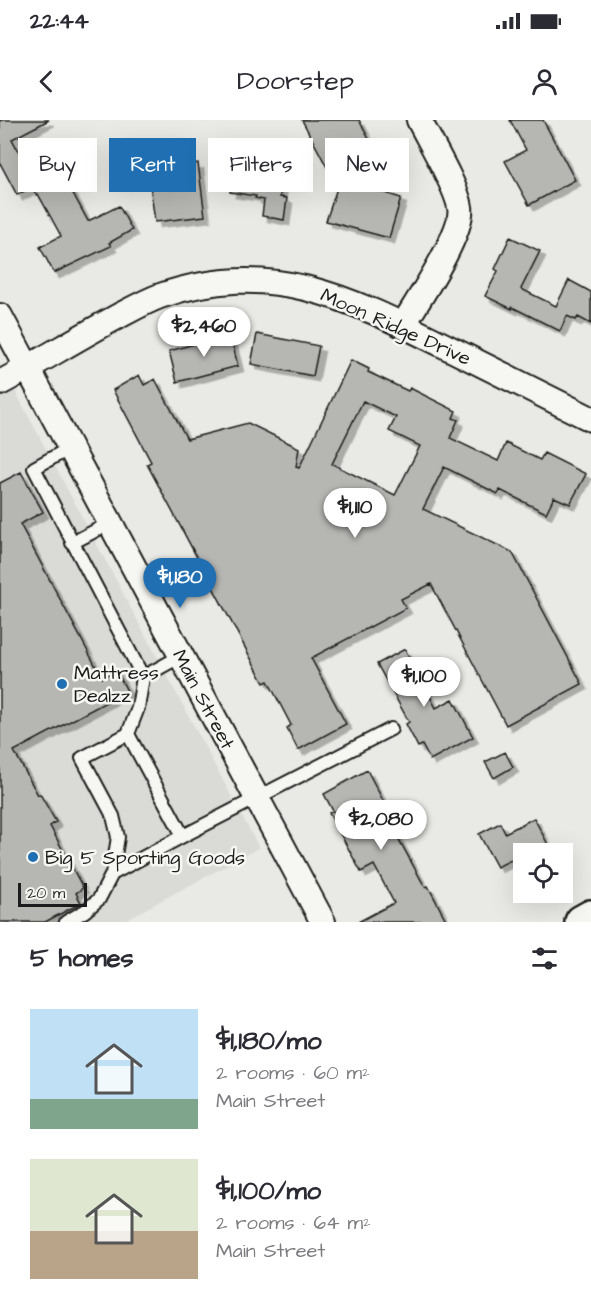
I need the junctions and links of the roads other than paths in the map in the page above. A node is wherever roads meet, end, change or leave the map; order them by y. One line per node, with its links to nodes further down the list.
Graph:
1 (418, 120): 3 (street)
2 (0, 316): 4 (street, Main Street)
3 (403, 325): 4 (street, Moon Ridge Drive); 6 (street, Moon Ridge Drive)
4 (28, 368): 5 (street, Moon Ridge Drive); 7 (street, Main Street)
5 (0, 383)
6 (591, 419)
7 (70, 448): 8 (street, Main Street); 9 (lane)
8 (110, 523): 9 (lane); 10 (street, Main Street)
9 (72, 543): 11 (lane)
10 (181, 656): 11 (lane); 14 (street, Main Street)
11 (142, 677): 13 (lane)
12 (391, 729): 14 (lane)
13 (128, 734): 15 (lane); 16 (lane)
14 (257, 798): 15 (lane); 19 (street, Main Street)
15 (183, 836): 16 (lane)
16 (112, 874): 18 (lane)
17 (591, 917): 20 (street)
18 (66, 922)
19 (322, 922)
20 (582, 922)

